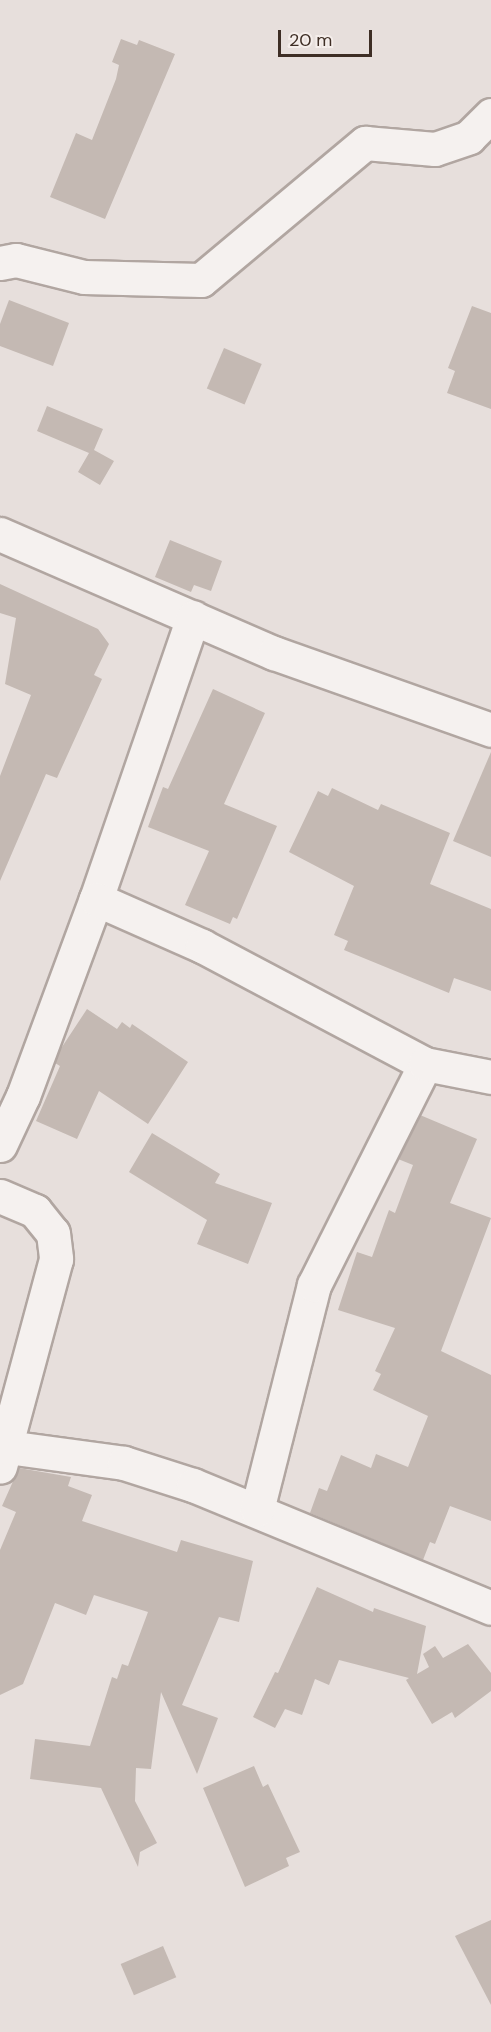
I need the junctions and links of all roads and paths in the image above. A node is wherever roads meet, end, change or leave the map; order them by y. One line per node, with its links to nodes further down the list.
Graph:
1 (491, 115): 2 (street)
2 (0, 263)
3 (0, 534): 4 (street)
4 (193, 617): 5 (street); 6 (street)
5 (491, 730)
6 (96, 899): 7 (street); 9 (street)
7 (425, 1064): 8 (street); 12 (street)
8 (491, 1077)
9 (0, 1145)
10 (0, 1196): 11 (street)
11 (2, 1453): 12 (street)
12 (257, 1510): 13 (street)
13 (488, 1598)

